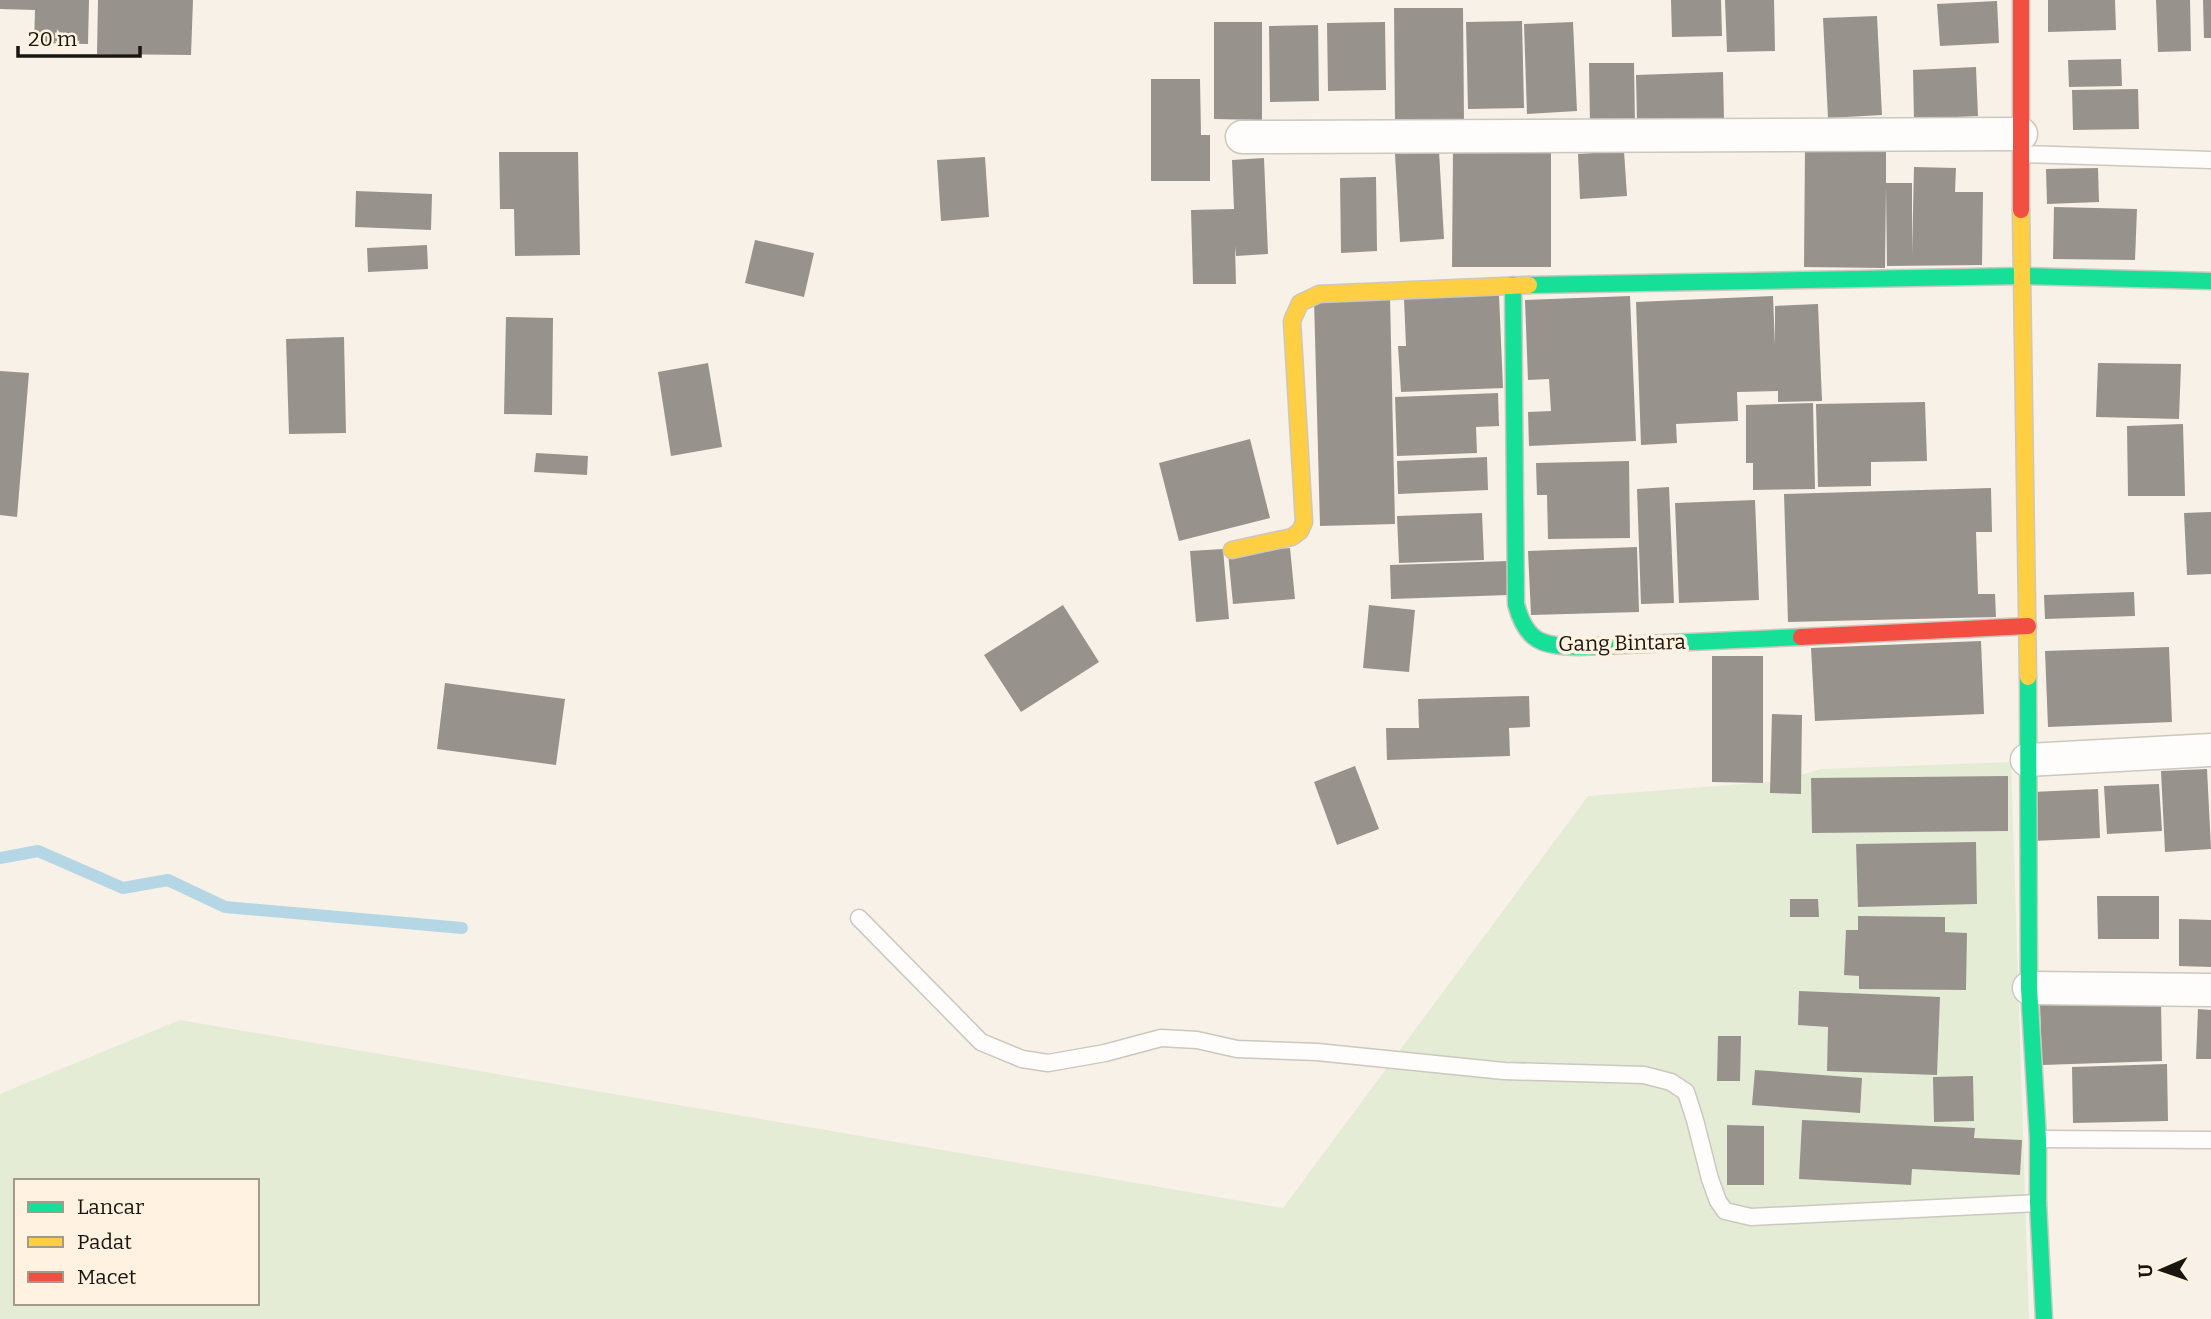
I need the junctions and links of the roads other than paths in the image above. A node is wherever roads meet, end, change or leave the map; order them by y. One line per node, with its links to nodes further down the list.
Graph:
1 (2021, 0): 3 (street)
2 (1242, 137): 3 (street)
3 (2021, 144): 4 (lane); 5 (street)
4 (2211, 160)
5 (2021, 276): 6 (street); 7 (street); 9 (street)
6 (2211, 281)
7 (1513, 285): 8 (street); 9 (street, Gang Bintara)
8 (1232, 550)
9 (2028, 626): 11 (street)
10 (2211, 750): 11 (street)
11 (2027, 760): 13 (street)
12 (859, 918): 17 (lane)
13 (2029, 988): 14 (street); 15 (street)
14 (2211, 990)
15 (2038, 1139): 16 (lane); 17 (street)
16 (2211, 1140)
17 (2038, 1203): 18 (street)
18 (2044, 1319)

